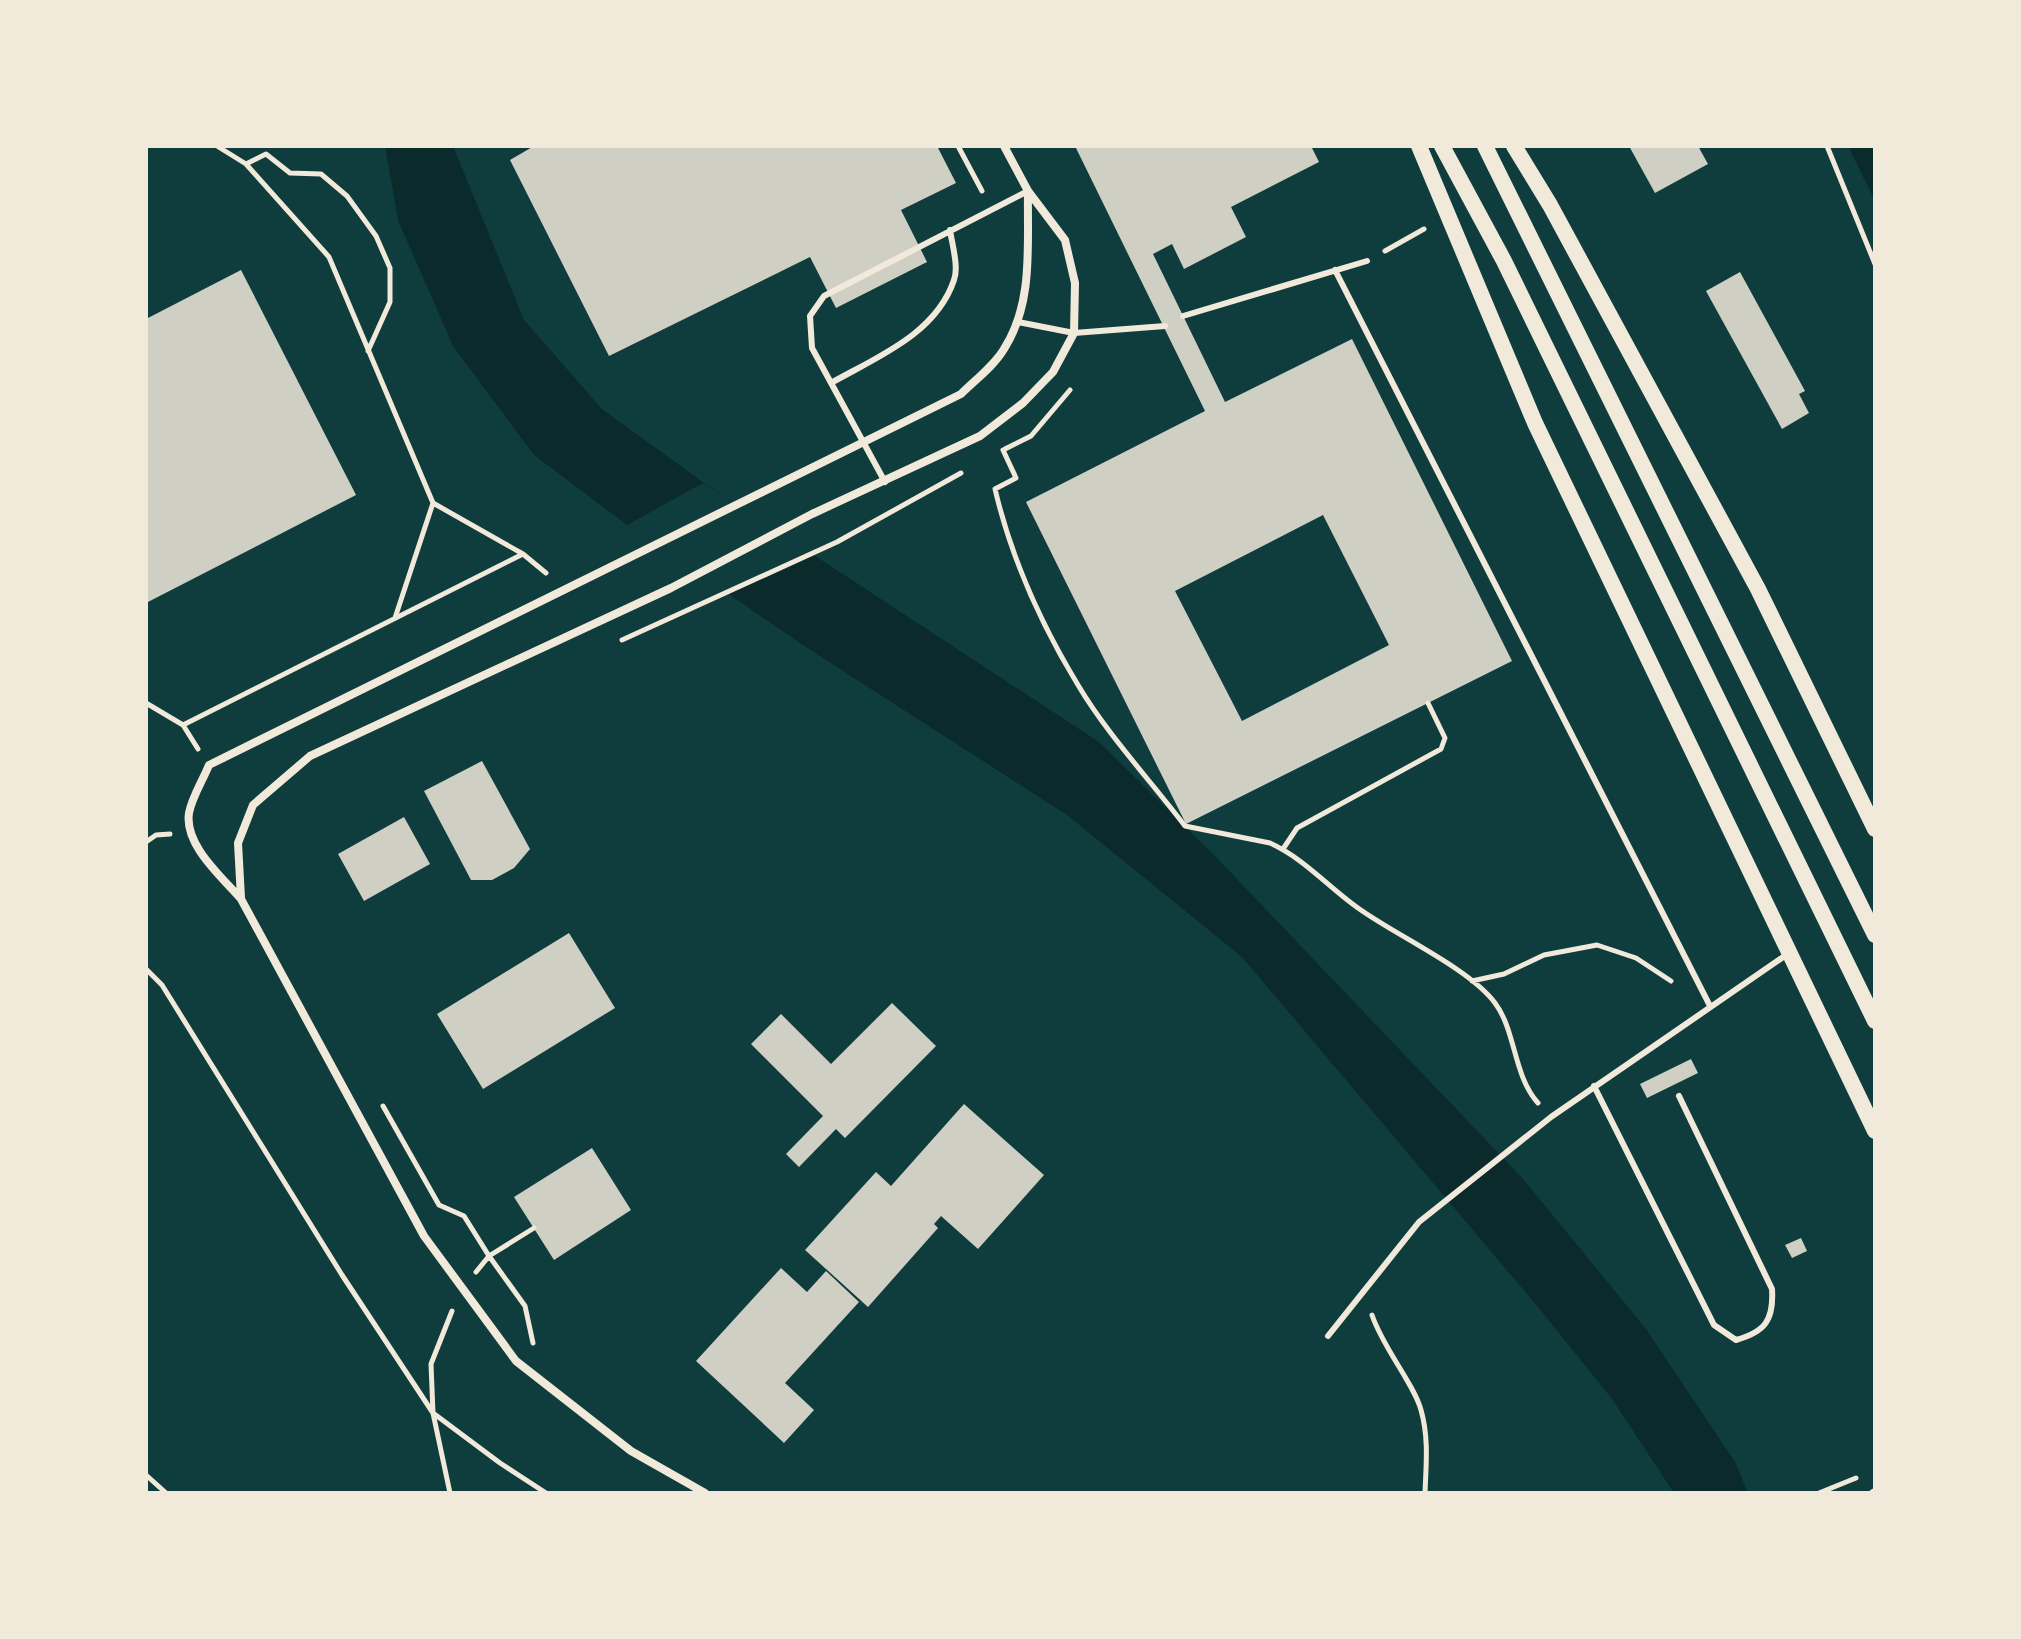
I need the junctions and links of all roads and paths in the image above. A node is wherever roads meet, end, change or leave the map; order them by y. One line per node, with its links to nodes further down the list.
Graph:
1 (217, 146): 9 (path)
2 (958, 146): 11 (path)
3 (1004, 146): 10 (street)
4 (1419, 146): 38 (main road)
5 (1442, 146): 42 (main road)
6 (1485, 146): 37 (main road)
7 (1514, 146): 34 (main road)
8 (1827, 146): 15 (path)
9 (246, 164): 21 (path); 21 (path)
10 (1028, 191): 11 (lane); 18 (street); 20 (street)
11 (991, 210): 13 (lane)
12 (1424, 229): 14 (path)
13 (950, 230): 22 (lane); 22 (lane)
14 (1367, 261): 16 (lane)
15 (1875, 264)
16 (1335, 270): 17 (lane); 41 (lane)
17 (1183, 316)
18 (1018, 322): 20 (lane); 23 (street)
19 (1165, 326): 20 (lane)
20 (1074, 333): 25 (street)
21 (368, 351): 26 (path)
22 (831, 383): 23 (lane)
23 (864, 442): 25 (lane); 29 (street)
24 (1003, 450): 35 (path)
25 (885, 482): 36 (street)
26 (433, 503): 28 (path); 30 (path)
27 (837, 542): 31 (path)
28 (523, 554): 29 (path); 30 (path)
29 (560, 593): 36 (street)
30 (395, 618): 32 (path)
31 (610, 645)
32 (146, 703)
33 (1428, 703): 35 (path)
34 (1875, 829)
35 (1283, 849): 40 (path)
36 (241, 899): 50 (street)
37 (1875, 935)
38 (1790, 952): 41 (lane); 47 (main road)
39 (146, 969): 54 (path)
40 (1471, 981): 41 (path); 46 (path)
41 (1710, 1006): 43 (lane)
42 (1875, 1021)
43 (1594, 1086): 44 (lane); 46 (lane)
44 (1679, 1096)
45 (378, 1097): 49 (path)
46 (1551, 1117): 51 (lane)
47 (1875, 1131)
48 (534, 1228): 49 (path)
49 (489, 1256): 50 (path); 53 (path)
50 (461, 1289): 54 (path); 60 (street)
51 (1364, 1291): 52 (lane); 61 (path)
52 (1328, 1336)
53 (536, 1353)
54 (433, 1413): 58 (path); 59 (path)
55 (146, 1475): 57 (path)
56 (1861, 1476): 62 (path)
57 (166, 1493)
58 (450, 1493)
59 (546, 1493)
60 (705, 1493)
61 (1425, 1493)
62 (1819, 1493)

